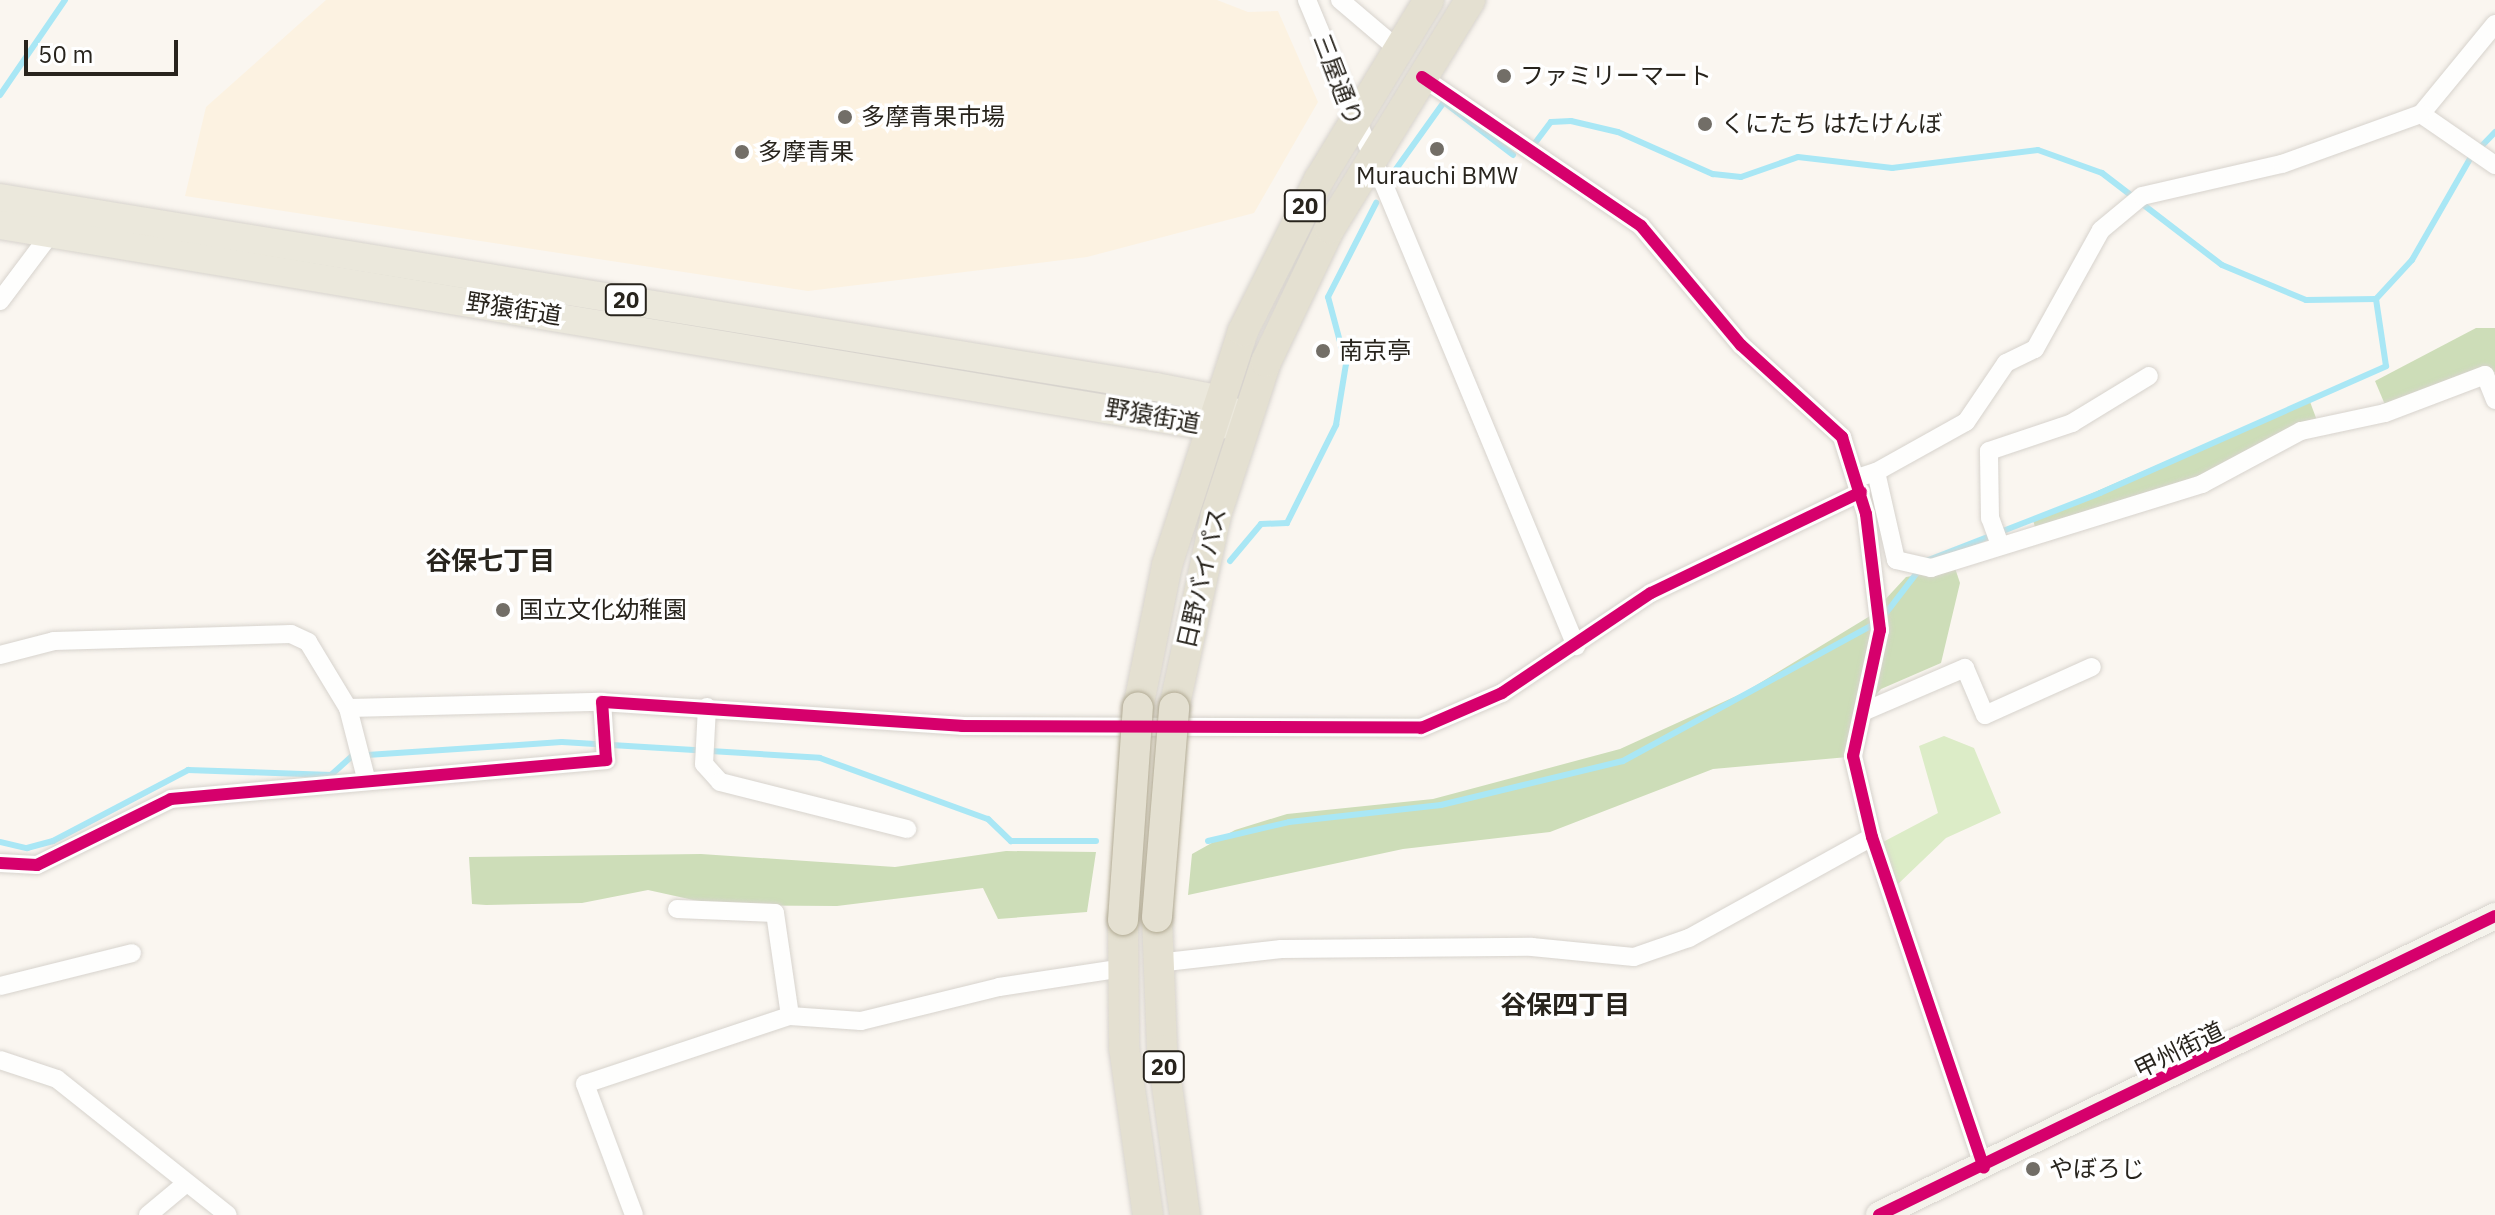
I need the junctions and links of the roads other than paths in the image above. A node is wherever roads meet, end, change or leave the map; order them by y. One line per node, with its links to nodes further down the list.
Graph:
1 (1307, 0): 9 (street, 三屋通り)
2 (1340, 0): 6 (street)
3 (1429, 0): 6 (highway, 日野バイパス / 20)
4 (1470, 0): 7 (highway, 日野バイパス / 20)
5 (2495, 24): 8 (street)
6 (1399, 50): 9 (highway, 日野バイパス / 20)
7 (1422, 77): 10 (highway, 日野バイパス / 20); 21 (street)
8 (2421, 114): 11 (street); 20 (street)
9 (1354, 121): 10 (street, 三屋通り); 18 (highway, 日野バイパス / 20)
10 (1369, 161): 19 (highway, 日野バイパス / 20); 23 (street, 三屋通り)
11 (2490, 162)
12 (0, 198): 18 (main road, 野猿街道 / 20)
13 (0, 225): 14 (main road, 野猿街道 / 20)
14 (51, 233): 15 (street); 18 (main road, 野猿街道 / 20)
15 (0, 301)
16 (2149, 376): 22 (street)
17 (2495, 400): 22 (street)
18 (1213, 412): 19 (main road, 野猿街道 / 20); 38 (highway, 日野バイパス / 20, bridge)
19 (1244, 423): 37 (highway, 日野バイパス / 20, bridge)
20 (1876, 472): 21 (street); 22 (street)
21 (1859, 485): 23 (street); 29 (street)
22 (1999, 544)
23 (1576, 646): 27 (street)
24 (0, 655): 28 (street)
25 (2092, 667): 29 (street)
26 (602, 702): 27 (street); 28 (street); 30 (street)
27 (707, 707): 31 (street)
28 (348, 708): 30 (street)
29 (1865, 711): 32 (street)
30 (364, 772): 33 (street)
31 (907, 829)
32 (1872, 837): 37 (street); 42 (street)
33 (0, 863)
34 (677, 909): 40 (street)
35 (2495, 916): 42 (main road, 甲州街道)
36 (132, 953): 39 (street)
37 (1157, 963): 48 (highway, 日野バイパス / 20)
38 (1123, 968): 40 (street); 47 (highway, 日野バイパス / 20)
39 (0, 986)
40 (790, 1016): 46 (street)
41 (0, 1060): 43 (street)
42 (1984, 1168): 49 (main road, 甲州街道)
43 (184, 1185): 44 (street); 45 (street)
44 (148, 1215)
45 (228, 1215)
46 (634, 1215)
47 (1148, 1215)
48 (1185, 1215)
49 (1879, 1215)

